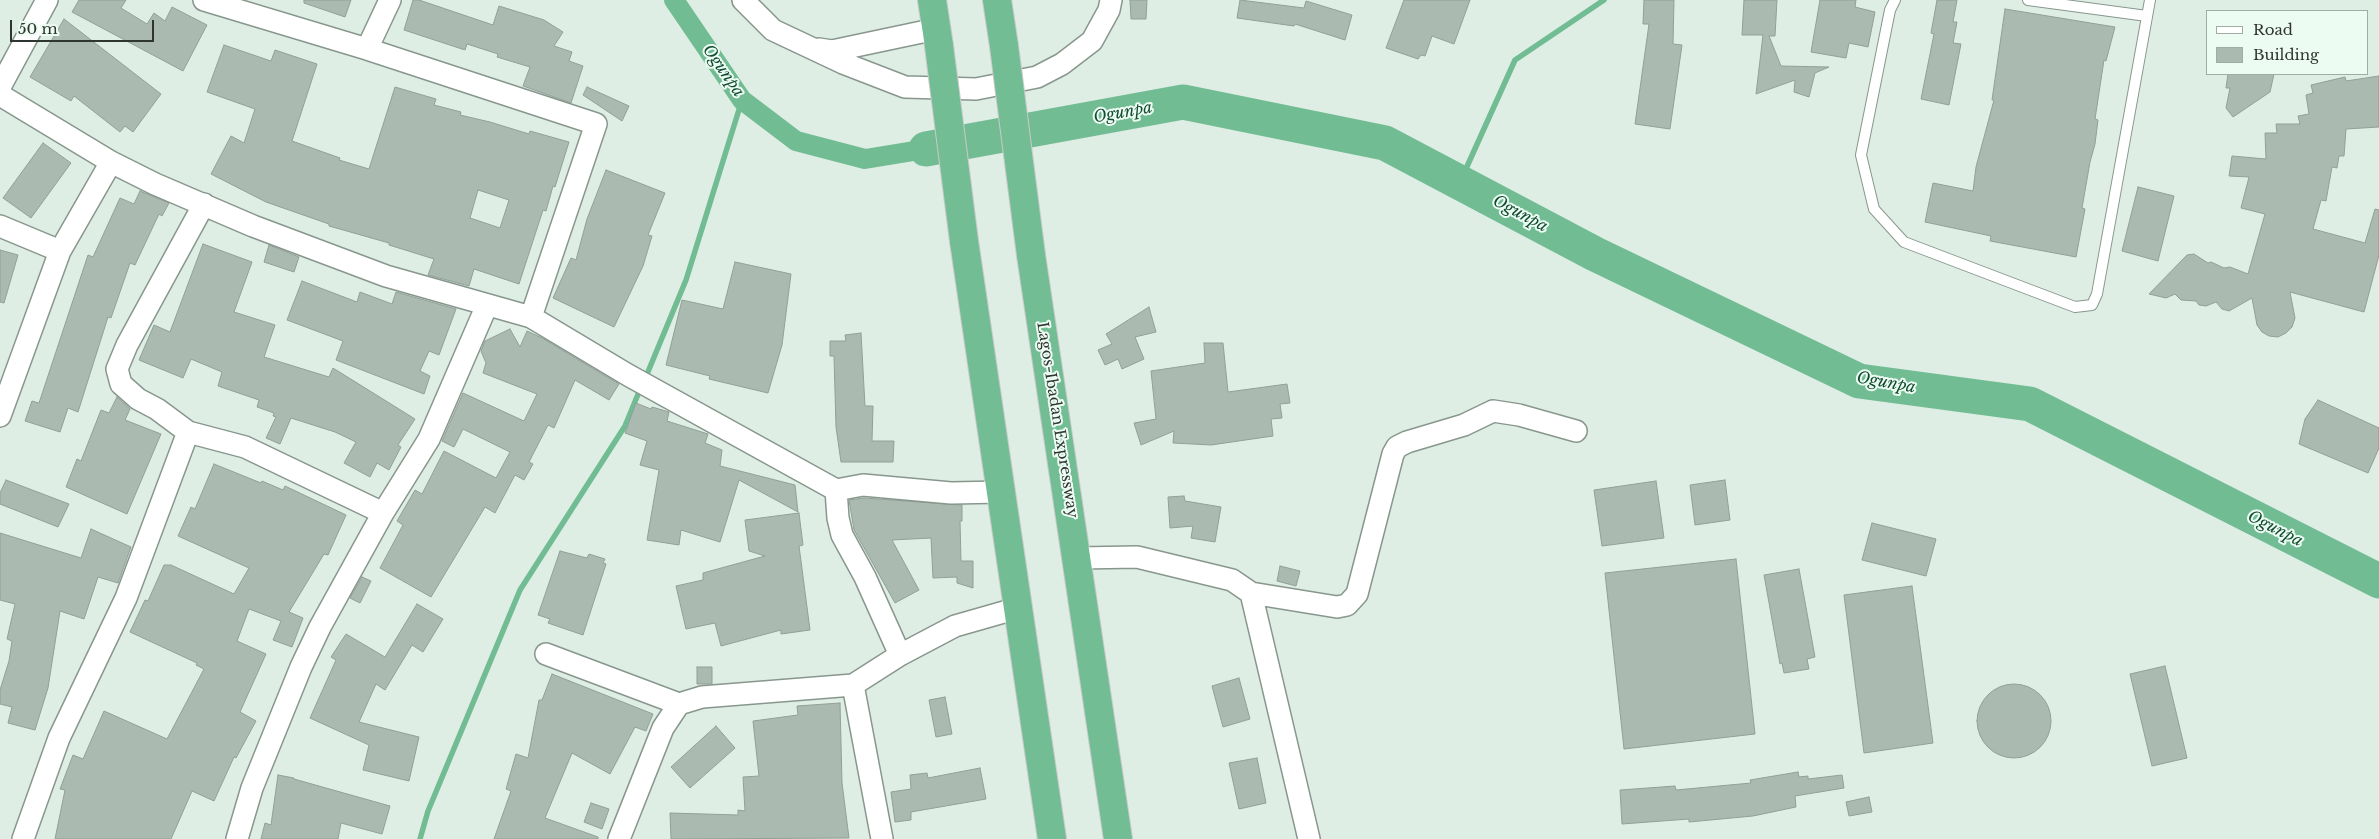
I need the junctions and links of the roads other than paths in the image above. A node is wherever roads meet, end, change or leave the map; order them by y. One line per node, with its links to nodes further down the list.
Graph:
1 (47, 0): 15 (street)
2 (204, 0): 14 (street)
3 (390, 0): 14 (street)
4 (743, 0): 13 (street)
5 (932, 0): 12 (highway)
6 (997, 0): 29 (highway, Lagos-Ibadan Expressway, bridge)
7 (1111, 0): 13 (street)
8 (1895, 0): 11 (lane)
9 (2028, 0): 11 (lane)
10 (2150, 0): 11 (lane)
11 (2147, 16)
12 (938, 38): 13 (street); 27 (highway, bridge)
13 (809, 48)
14 (367, 49): 22 (street)
15 (0, 87)
16 (0, 95): 17 (street)
17 (112, 162): 18 (street); 20 (street)
18 (204, 204): 21 (street); 24 (street)
19 (0, 226): 20 (street)
20 (60, 251): 23 (street)
21 (487, 305): 22 (street); 28 (street)
22 (531, 316): 26 (street)
23 (0, 416)
24 (188, 432): 28 (street); 36 (street)
25 (1576, 432): 30 (street)
26 (836, 490): 27 (street); 33 (street)
27 (1001, 492): 31 (highway)
28 (383, 513): 37 (street)
29 (1078, 558): 30 (street); 41 (highway, Lagos-Ibadan Expressway)
30 (1251, 594): 42 (street)
31 (1018, 608): 33 (street); 40 (highway)
32 (546, 654): 35 (street)
33 (900, 655): 34 (street)
34 (853, 685): 35 (street); 39 (street)
35 (679, 704): 38 (street)
36 (23, 839)
37 (237, 839)
38 (619, 839)
39 (882, 839)
40 (1052, 839)
41 (1118, 839)
42 (1309, 839)

